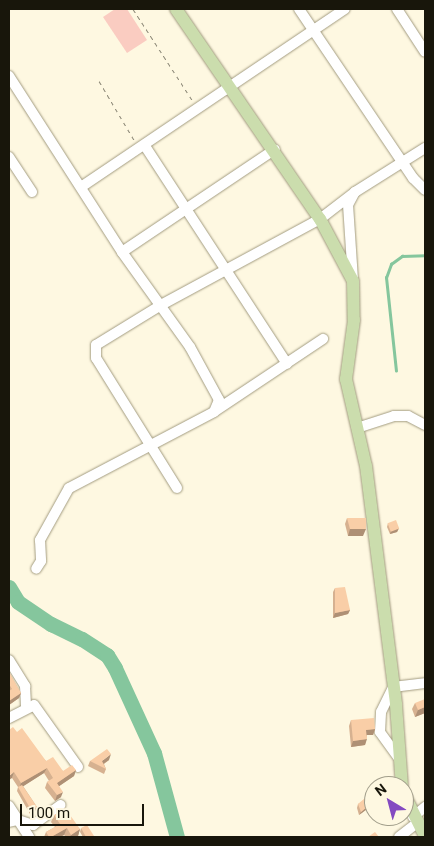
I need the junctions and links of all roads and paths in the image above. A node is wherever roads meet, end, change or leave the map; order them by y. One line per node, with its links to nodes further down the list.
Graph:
1 (133, 9): 11 (path)
2 (176, 9): 10 (main road)
3 (299, 9): 6 (street)
4 (345, 9): 6 (street)
5 (397, 9): 7 (street)
6 (313, 30): 10 (street); 16 (street)
7 (425, 52)
8 (9, 76): 17 (street)
9 (99, 82): 12 (path)
10 (231, 86): 11 (street); 14 (main road)
11 (198, 109): 12 (street)
12 (142, 148): 17 (street); 21 (street)
13 (425, 148): 16 (street)
14 (275, 149): 21 (street); 22 (main road)
15 (9, 157): 19 (street)
16 (403, 162): 18 (street); 20 (street)
17 (81, 186): 23 (street)
18 (425, 190)
19 (32, 192)
20 (355, 192): 22 (street); 25 (street)
21 (186, 209): 23 (street); 24 (street)
22 (320, 219): 24 (street); 25 (main road)
23 (122, 252): 26 (street)
24 (224, 270): 26 (street); 28 (street)
25 (353, 281): 31 (main road)
26 (161, 305): 29 (street); 32 (street)
27 (323, 339): 28 (street)
28 (287, 364): 29 (street)
29 (214, 412): 32 (street)
30 (425, 426): 31 (street)
31 (357, 428): 37 (main road)
32 (152, 444): 33 (street); 34 (street)
33 (177, 488)
34 (36, 569)
35 (9, 660): 38 (street)
36 (425, 683): 37 (street)
37 (393, 687): 40 (main road); 40 (street)
38 (26, 708): 39 (street); 41 (street)
39 (9, 718)
40 (398, 757): 42 (main road)
41 (78, 768)
42 (401, 776)
43 (61, 805): 47 (street)
44 (9, 806): 47 (street)
45 (425, 808): 46 (street)
46 (415, 820): 48 (main road); 50 (street)
47 (13, 821): 49 (street)
48 (425, 836)
49 (29, 837)
50 (400, 837)

